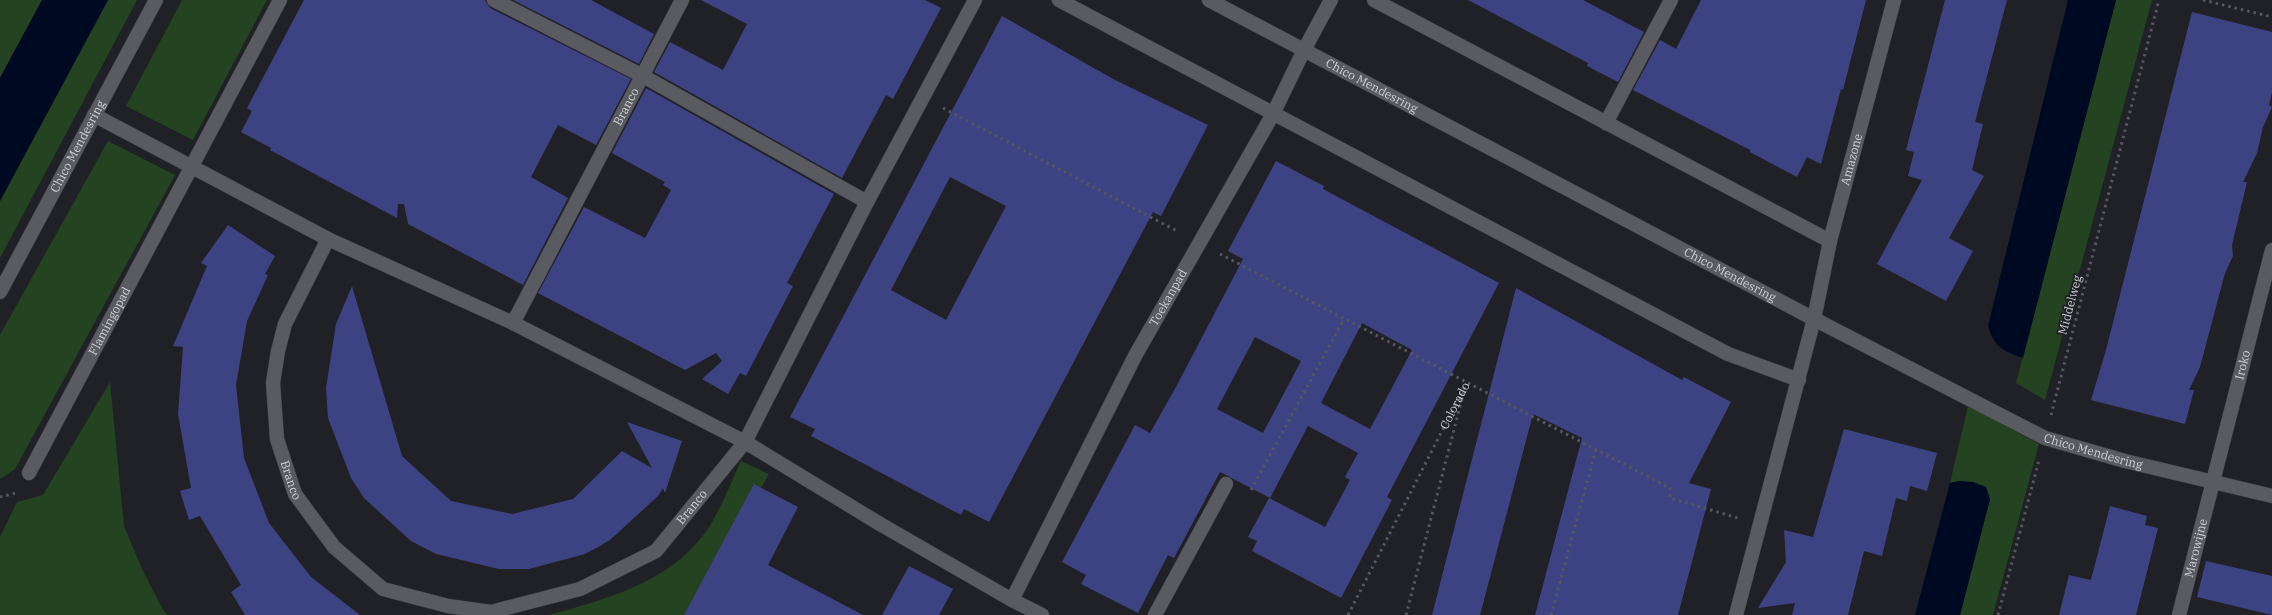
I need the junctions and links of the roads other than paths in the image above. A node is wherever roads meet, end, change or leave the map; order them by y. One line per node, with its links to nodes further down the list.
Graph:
1 (156, 0): 14 (street, Chico Mendesring)
2 (280, 0): 17 (street)
3 (494, 0): 13 (street, Branco)
4 (682, 0): 13 (street, Branco)
5 (975, 0): 18 (street, Branco)
6 (1059, 0): 15 (street)
7 (1209, 0): 12 (street, Chico Mendesring)
8 (1330, 0): 12 (street, Toekanpad)
9 (1374, 0): 16 (street)
10 (1671, 0): 16 (street)
11 (1894, 0): 20 (street, Amazone)
12 (1304, 50): 15 (street, Toekanpad); 23 (street, Chico Mendesring)
13 (643, 76): 18 (street, Branco); 24 (street, Branco)
14 (94, 114): 17 (street); 22 (street, Chico Mendesring)
15 (1274, 114): 25 (street); 31 (street, Toekanpad)
16 (1606, 123): 20 (street)
17 (193, 168): 19 (street); 27 (street, Flamingopad)
18 (866, 202): 26 (street, Branco)
19 (328, 239): 24 (street); 32 (street, Branco)
20 (1830, 241): 23 (street, Amazone)
21 (2272, 250): 28 (street, Iroko)
22 (0, 292)
23 (1814, 319): 25 (street); 28 (street, Chico Mendesring)
24 (514, 323): 26 (street)
25 (1798, 380): 35 (street)
26 (745, 442): 31 (street); 32 (street, Branco)
27 (29, 473)
28 (2214, 481): 30 (street, Chico Mendesring); 36 (street, Marowijne)
29 (1226, 484): 34 (street)
30 (2272, 496)
31 (1012, 600): 33 (street)
32 (493, 614)
33 (1042, 615)
34 (1155, 615)
35 (1736, 615)
36 (2179, 615)

